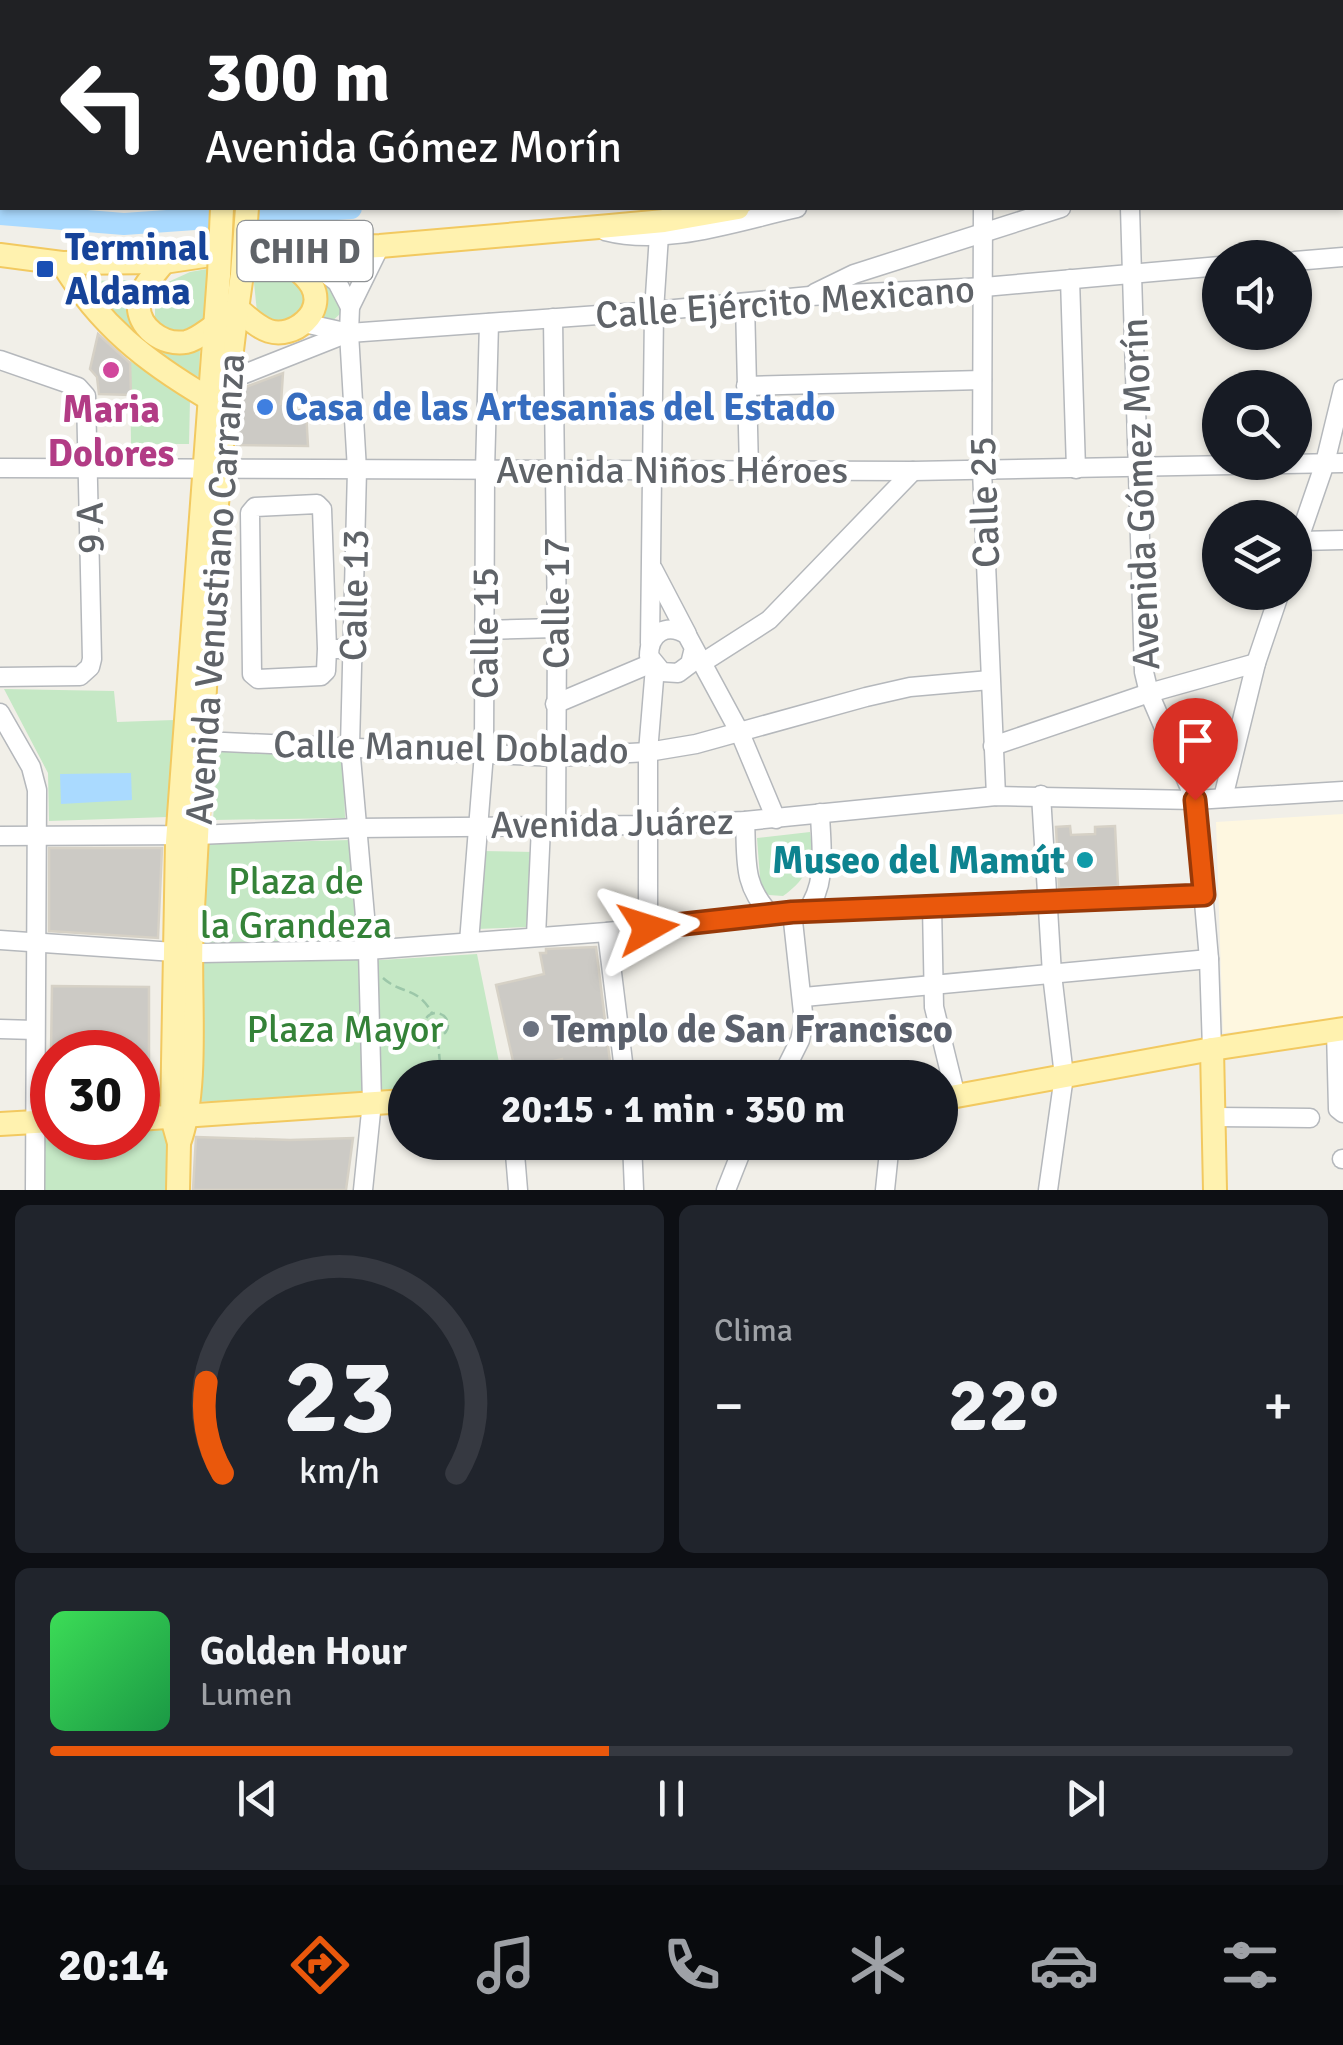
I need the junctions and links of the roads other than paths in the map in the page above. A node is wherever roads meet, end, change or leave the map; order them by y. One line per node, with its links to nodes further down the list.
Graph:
1 (222, 210): 21 (main road, bridge)
2 (246, 210): 21 (main road, bridge)
3 (727, 210): 8 (main road, CHIH D)
4 (788, 210): 10 (street)
5 (983, 210): 9 (street, Calle 25)
6 (1056, 210): 9 (street)
7 (1130, 210): 20 (street, Avenida Gómez Morín)
8 (600, 227): 10 (street); 11 (main road, CHIH D)
9 (984, 233): 23 (street, Calle 25); 24 (street)
10 (659, 235): 28 (street)
11 (380, 246): 12 (main road, CHIH D); 26 (street, Calle 13)
12 (296, 251): 13 (main road, CHIH D); 26 (street)
13 (265, 252): 18 (main road, CHIH D); 30 (main road)
14 (0, 255): 17 (main road, CHIH D)
15 (1343, 257): 16 (street)
16 (1312, 260)
17 (62, 262): 18 (main road, CHIH D); 39 (main road)
18 (164, 262): 32 (main road)
19 (1202, 267): 20 (street, Calle Ejército Mexicano)
20 (1131, 272): 22 (street, Calle Ejército Mexicano); 44 (street, Avenida Gómez Morín)
21 (229, 276): 27 (main road, Avenida Venustiano Carranza); 32 (main road, Avenida Venustiano Carranza); 43 (street)
22 (1070, 278): 23 (street, Calle Ejército Mexicano); 45 (street)
23 (984, 288): 24 (street, Calle Ejército Mexicano); 36 (street, Calle 25)
24 (810, 296): 25 (street, Calle Ejército Mexicano)
25 (744, 304): 28 (street, Calle Ejército Mexicano); 37 (street)
26 (350, 307): 33 (street, Calle 13)
27 (237, 308): 30 (main road); 35 (main road, Avenida Venustiano Carranza)
28 (654, 311): 29 (street, Calle Ejército Mexicano); 49 (street)
29 (554, 318): 31 (street, Calle Ejército Mexicano); 46 (street, Calle 17)
30 (304, 323): 33 (street)
31 (489, 323): 33 (street, Calle Ejército Mexicano); 48 (street, Calle 15)
32 (214, 326): 39 (main road, Avenida Venustiano Carranza)
33 (349, 333): 35 (street); 47 (street, Calle 13)
34 (0, 360): 42 (street, 9 A)
35 (229, 380): 43 (main road, Avenida Venustiano Carranza)
36 (982, 380): 37 (street); 51 (street, Calle 25)
37 (746, 386): 50 (street)
38 (1343, 390): 40 (street)
39 (208, 398): 43 (main road, Avenida Venustiano Carranza)
40 (1334, 463): 44 (street, Avenida Niños Héroes); 53 (street)
41 (0, 464): 42 (street, Avenida Niños Héroes)
42 (88, 465): 43 (street, Avenida Niños Héroes); 65 (street, 9 A)
43 (210, 465): 47 (street, Avenida Niños Héroes); 72 (main road, Avenida Venustiano Carranza); 90 (main road, Avenida Venustiano Carranza)
44 (1136, 466): 45 (street, Avenida Niños Héroes); 67 (street, Avenida Gómez Morín)
45 (1076, 468): 51 (street, Avenida Niños Héroes)
46 (556, 469): 48 (street, Avenida Niños Héroes); 49 (street, Avenida Niños Héroes); 58 (street, Calle 17)
47 (357, 470): 48 (street, Avenida Niños Héroes); 61 (street, Calle 13)
48 (485, 470): 59 (street, Calle 15)
49 (653, 470): 50 (street, Avenida Niños Héroes); 56 (street)
50 (749, 470): 52 (street, Avenida Niños Héroes)
51 (982, 470): 52 (street, Avenida Niños Héroes); 66 (street, Calle 25)
52 (913, 471): 62 (street)
53 (1312, 510)
54 (1343, 540): 55 (street)
55 (1312, 543)
56 (652, 567): 62 (street); 63 (street)
57 (1274, 610): 64 (street)
58 (557, 628): 59 (street); 68 (street, Calle 17)
59 (486, 630): 76 (street, Calle 15)
60 (327, 649): 60 (street); 61 (street)
61 (353, 649): 73 (street, Calle 13)
62 (694, 649): 63 (street); 63 (street); 70 (street)
63 (653, 658): 68 (street); 75 (street)
64 (1256, 662): 67 (street); 81 (street)
65 (0, 677)
66 (990, 680): 70 (street, Calle Manuel Doblado); 74 (street, Calle 25)
67 (1149, 692): 74 (street); 82 (street, Avenida Gómez Morín)
68 (555, 704): 77 (street, Calle 17)
69 (0, 712): 71 (street)
70 (740, 733): 75 (street, Calle Manuel Doblado); 84 (street)
71 (6, 735): 92 (street)
72 (203, 741): 73 (street, Calle Manuel Doblado); 90 (main road, Avenida Venustiano Carranza)
73 (350, 746): 76 (street, Calle Manuel Doblado); 89 (street, Calle 13)
74 (993, 746): 80 (street, Calle 25)
75 (648, 752): 77 (street, Calle Manuel Doblado); 86 (street)
76 (484, 753): 77 (street, Calle Manuel Doblado); 87 (street, Calle 15)
77 (556, 757): 88 (street, Calle 17)
78 (1343, 792): 81 (street, Avenida Juárez)
79 (1041, 795): 80 (street, Avenida Juárez); 82 (street, Avenida Juárez); 95 (street)
80 (996, 796): 83 (street, Avenida Juárez)
81 (1223, 798): 82 (street, Avenida Juárez)
82 (1195, 800): 94 (street, Avenida Gómez Morín)
83 (820, 813): 84 (street, Avenida Juárez); 97 (street)
84 (776, 819): 85 (street, Avenida Juárez)
85 (744, 822): 86 (street, Avenida Juárez); 98 (street)
86 (647, 825): 88 (street, Avenida Juárez); 99 (street)
87 (479, 826): 88 (street, Avenida Juárez); 89 (street, Avenida Juárez); 104 (street, Calle 15)
88 (548, 827): 101 (street, Calle 17)
89 (356, 828): 90 (street, Avenida Juárez); 107 (street, Calle 13)
90 (187, 835): 92 (street, Avenida Juárez); 105 (main road, Avenida Venustiano Carranza); 126 (main road, Avenida Venustiano Carranza)
91 (0, 836): 92 (street, Avenida Juárez)
92 (38, 839): 93 (street); 103 (street)
93 (0, 844)
94 (1204, 895): 95 (street); 108 (street, Avenida Gómez Morín)
95 (1047, 902): 96 (street); 109 (street)
96 (932, 906): 97 (street); 110 (street)
97 (799, 912): 98 (street); 111 (street)
98 (770, 914): 99 (street)
99 (648, 928): 100 (street)
100 (607, 932): 101 (street); 117 (street)
101 (536, 936): 104 (street)
102 (0, 940): 103 (street)
103 (38, 941): 105 (street); 114 (street)
104 (469, 942): 107 (street)
105 (174, 952): 126 (main road, Avenida Venustiano Carranza)
106 (201, 953): 107 (street)
107 (368, 959): 122 (street, Calle 13)
108 (1209, 959): 109 (street); 116 (street, Avenida Gómez Morín)
109 (1052, 974): 110 (street); 120 (street)
110 (931, 983): 111 (street); 119 (street)
111 (804, 997): 118 (street)
112 (0, 1030): 113 (street)
113 (30, 1030)
114 (35, 1030)
115 (1339, 1030): 116 (main road); 124 (street)
116 (1212, 1049): 120 (main road); 125 (main road, Avenida Gómez Morín)
117 (623, 1060)
118 (790, 1060)
119 (942, 1060)
120 (1064, 1076): 121 (main road); 143 (street)
121 (958, 1096)
122 (372, 1102): 123 (main road); 126 (main road); 138 (street)
123 (388, 1102)
124 (1343, 1113)
125 (1213, 1116): 128 (street); 144 (main road, Avenida Gómez Morín)
126 (181, 1117): 127 (main road); 137 (main road, Avenida Venustiano Carranza)
127 (160, 1118)
128 (1310, 1118)
129 (30, 1123): 130 (main road)
130 (0, 1124)
131 (38, 1160): 136 (street)
132 (516, 1160): 139 (street)
133 (633, 1160): 140 (street)
134 (738, 1160): 141 (street)
135 (888, 1160): 142 (street)
136 (34, 1190)
137 (178, 1190)
138 (363, 1190)
139 (518, 1190)
140 (634, 1190)
141 (726, 1190)
142 (884, 1190)
143 (1048, 1190)
144 (1214, 1190)

